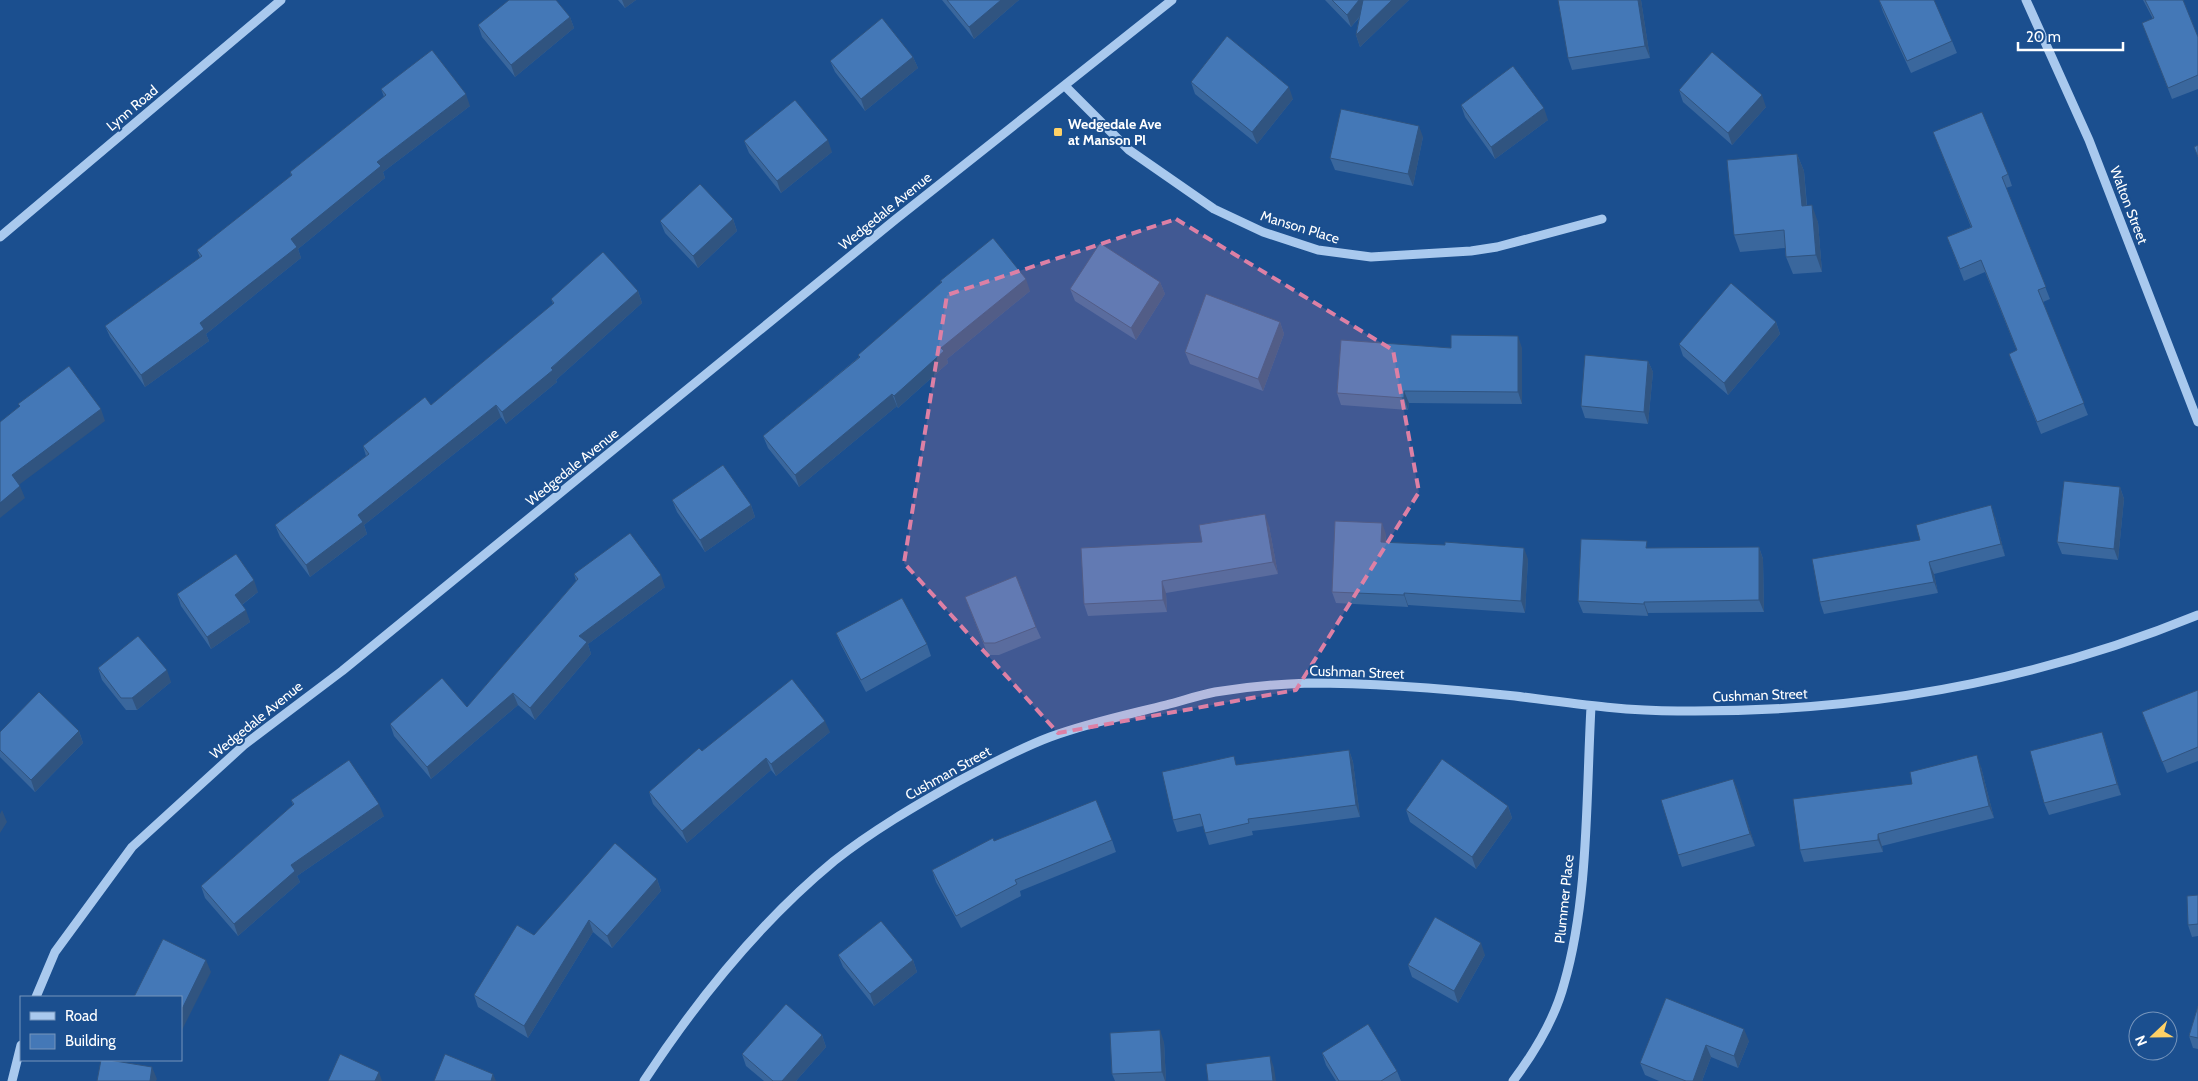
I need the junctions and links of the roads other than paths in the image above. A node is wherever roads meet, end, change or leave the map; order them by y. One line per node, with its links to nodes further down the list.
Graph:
1 (281, 0): 6 (street, Lynn Road)
2 (1172, 0): 4 (street, Wedgedale Avenue)
3 (2026, 0): 7 (street, Walton Street)
4 (1066, 86): 5 (street, Manson Place); 10 (street, Wedgedale Avenue)
5 (1602, 219)
6 (0, 237)
7 (2198, 422)
8 (2198, 616): 9 (street, Cushman Street)
9 (1590, 707): 13 (street, Cushman Street); 14 (street, Plummer Place)
10 (36, 996)
11 (20, 1049): 12 (street)
12 (12, 1081)
13 (644, 1081)
14 (1513, 1081)

